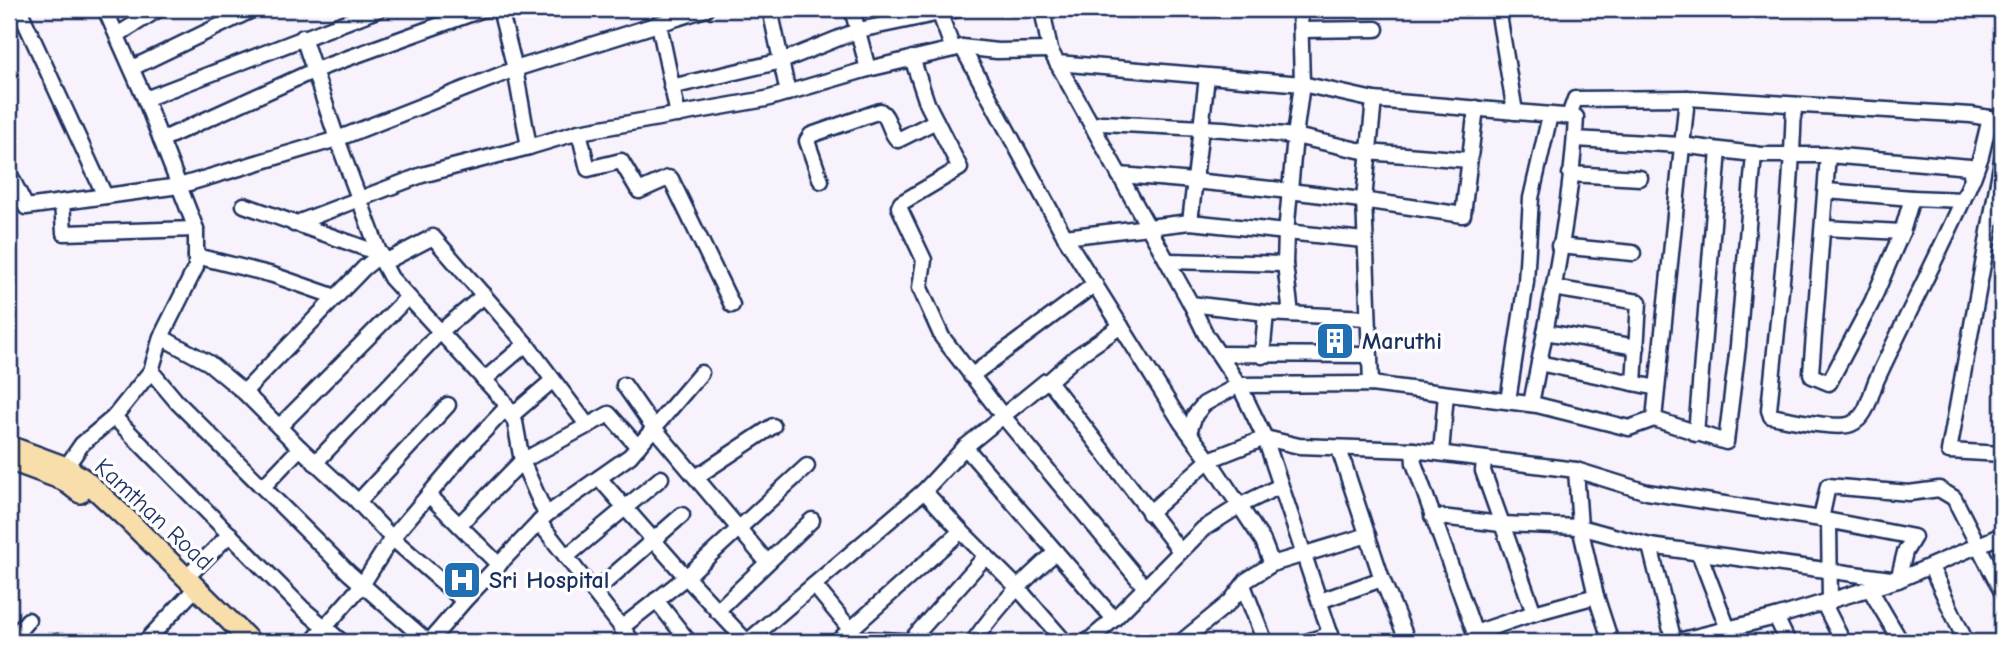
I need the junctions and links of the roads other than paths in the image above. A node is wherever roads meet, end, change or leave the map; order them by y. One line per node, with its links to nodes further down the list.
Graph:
1 (19, 9): 71 (street)
2 (105, 9): 20 (street)
3 (159, 9): 20 (street)
4 (254, 9): 26 (street)
5 (380, 9): 21 (street)
6 (484, 9): 29 (street)
7 (500, 9): 27 (street)
8 (706, 9): 16 (street)
9 (770, 9): 25 (street)
10 (852, 9): 18 (street)
11 (959, 9): 15 (street)
12 (1042, 9): 23 (street)
13 (1300, 9): 19 (street)
14 (1498, 9): 39 (street)
15 (939, 11): 18 (street); 22 (street)
16 (659, 24): 27 (street); 32 (street)
17 (1376, 29): 19 (street)
18 (859, 30): 25 (street); 28 (street)
19 (1301, 30): 31 (street)
20 (117, 35): 26 (street)
21 (303, 37): 29 (street); 34 (street)
22 (957, 48): 23 (street); 24 (street); 85 (street)
23 (1054, 57): 30 (street); 45 (street)
24 (912, 58): 28 (street); 44 (street)
25 (782, 61): 32 (street); 33 (street)
26 (132, 68): 34 (street)
27 (515, 69): 49 (street); 53 (street)
28 (868, 69): 33 (street)
29 (314, 70): 49 (street); 51 (street)
30 (1207, 77): 31 (street); 46 (street)
31 (1302, 84): 36 (street); 48 (street)
32 (671, 87): 41 (street)
33 (788, 93): 41 (street)
34 (145, 99): 51 (street)
35 (1687, 99): 37 (street); 42 (street); 52 (street)
36 (1374, 100): 38 (street); 55 (street)
37 (1794, 105): 43 (street); 58 (street)
38 (1476, 108): 39 (street); 59 (street)
39 (1515, 112): 40 (street)
40 (1550, 115): 42 (street); 126 (street)
41 (678, 116): 47 (street)
42 (1569, 117): 50 (street)
43 (1996, 119): 65 (street)
44 (936, 121): 67 (street); 115 (street)
45 (1092, 126): 46 (street); 63 (street)
46 (1200, 129): 48 (street); 66 (street)
47 (579, 132): 53 (street); 98 (street)
48 (1294, 136): 55 (street); 69 (street)
49 (337, 139): 68 (street); 73 (street)
50 (1575, 139): 52 (street); 62 (street)
51 (162, 140): 68 (street)
52 (1681, 145): 54 (street); 123 (street)
53 (530, 147): 73 (street)
54 (1719, 150): 56 (street); 138 (street)
55 (1367, 152): 59 (street); 74 (street)
56 (1754, 154): 58 (street); 138 (street)
57 (1828, 155): 58 (street); 65 (street); 70 (street)
58 (1793, 156): 75 (street)
59 (1469, 160): 74 (street)
60 (2002, 160): 147 (street)
61 (9, 173): 76 (street)
62 (1570, 174): 64 (street); 87 (street)
63 (1119, 175): 66 (street); 80 (street)
64 (1640, 178)
65 (1972, 179): 75 (street)
66 (1195, 180): 69 (street); 78 (street)
67 (821, 181)
68 (179, 186): 71 (street); 82 (street)
69 (1291, 191): 74 (street); 84 (street)
70 (1827, 191): 72 (street); 81 (street)
71 (105, 196): 76 (street)
72 (1912, 198): 75 (street); 83 (street)
73 (361, 199): 79 (street); 90 (street)
74 (1364, 199): 86 (street)
75 (1964, 200)
76 (62, 202): 82 (street)
77 (244, 205): 79 (street)
78 (1190, 222): 80 (street); 84 (street)
79 (295, 224): 90 (street)
80 (1149, 226): 85 (street); 91 (street)
81 (1824, 228): 83 (street); 83 (street)
82 (196, 229): 89 (street)
83 (1902, 232)
84 (1286, 233): 86 (street); 92 (street)
85 (1065, 237): 93 (street)
86 (1364, 240): 102 (street)
87 (1559, 246): 88 (street); 94 (street)
88 (1633, 253)
89 (196, 256): 96 (street); 106 (street)
90 (382, 259): 95 (street); 96 (street); 97 (street)
91 (1169, 261): 92 (street); 99 (street)
92 (1285, 264): 101 (street)
93 (1095, 284): 103 (street); 115 (street)
94 (1553, 288): 105 (street); 108 (street)
95 (484, 295): 104 (street); 107 (street)
96 (336, 297): 124 (street)
97 (408, 297): 104 (street); 133 (street)
98 (732, 304)
99 (1191, 304): 100 (street); 109 (street)
100 (1266, 313): 101 (street); 111 (street)
101 (1290, 314): 102 (street)
102 (1368, 318): 110 (street)
103 (1121, 326): 118 (street); 137 (street)
104 (440, 332): 116 (street); 152 (street)
105 (1545, 332): 108 (street); 112 (street)
106 (160, 337): 113 (street); 124 (street)
107 (526, 344): 116 (street); 117 (street)
108 (1637, 348): 119 (street)
109 (1219, 354): 111 (street); 122 (street)
110 (1369, 355): 111 (street); 120 (street)
111 (1262, 356)
112 (1539, 363): 119 (street); 127 (street)
113 (151, 371): 131 (street); 160 (street)
114 (701, 373): 136 (street)
115 (971, 376): 130 (street)
116 (484, 380): 129 (street)
117 (554, 380): 129 (street); 134 (street)
118 (1049, 381): 130 (street); 166 (street)
119 (1634, 383): 123 (street)
120 (1371, 384): 122 (street); 125 (street)
121 (624, 385): 136 (street)
122 (1239, 385): 137 (street); 139 (street)
123 (1657, 388): 132 (street)
124 (244, 392): 133 (street)
125 (1446, 394): 126 (street); 146 (street)
126 (1508, 401): 127 (street)
127 (1531, 404): 132 (street)
128 (448, 405): 163 (street)
129 (509, 412): 151 (street); 162 (street)
130 (1003, 416): 142 (street); 201 (street)
131 (114, 417): 155 (street); 177 (street)
132 (1654, 419): 138 (street)
133 (279, 426): 143 (street)
134 (588, 426): 141 (street); 151 (street)
135 (773, 426): 156 (street)
136 (654, 428): 141 (street); 156 (street)
137 (1189, 432): 150 (street)
138 (1696, 434)
139 (1265, 439): 144 (street); 150 (street); 159 (street)
140 (9, 446): 155 (main road, Kamthan Road)
141 (638, 447): 157 (street)
142 (965, 447): 161 (street); 185 (street)
143 (300, 448): 152 (street); 160 (street)
144 (1339, 449): 145 (street); 178 (street)
145 (1413, 450): 146 (street); 168 (street)
146 (1441, 453): 148 (street)
147 (2002, 454)
148 (1484, 459): 154 (street); 172 (street)
149 (9, 460): 155 (main road, Kamthan Road)
150 (1209, 460): 164 (street); 166 (street)
151 (522, 461): 169 (street); 173 (street)
152 (315, 463): 163 (street)
153 (807, 466): 175 (street)
154 (1576, 470): 171 (street); 174 (street)
155 (64, 473): 202 (main road, Kamthan Road)
156 (696, 477): 175 (street)
157 (599, 478): 165 (street); 169 (street)
158 (661, 478): 165 (street)
159 (1280, 486): 164 (street); 187 (street)
160 (263, 487): 198 (street)
161 (924, 491): 176 (street); 199 (street)
162 (429, 495): 173 (street); 180 (street)
163 (358, 502): 180 (street)
164 (1239, 506): 184 (street); 191 (street)
165 (625, 508): 181 (street); 188 (street)
166 (1149, 513): 184 (street)
167 (682, 515): 181 (street)
168 (1432, 516): 172 (street); 222 (street)
169 (542, 519): 188 (street); 192 (street)
170 (812, 520): 190 (street)
171 (1825, 520): 182 (street); 194 (street); 197 (street)
172 (1501, 524): 174 (street); 213 (street)
173 (459, 525): 192 (street)
174 (1580, 527): 183 (street); 207 (street)
175 (738, 529): 190 (street); 195 (street)
176 (961, 531): 189 (street); 220 (street)
177 (230, 534): 202 (street); 217 (street)
178 (1368, 535): 187 (street); 196 (street)
179 (2002, 535): 182 (street)
180 (392, 538): 198 (street); 209 (street)
181 (653, 541): 195 (street); 205 (street)
182 (1978, 546): 193 (street); 206 (street)
183 (1650, 547): 186 (street); 242 (street)
184 (1180, 551): 201 (street)
185 (1056, 552): 203 (street); 215 (street)
186 (1699, 554): 194 (street); 219 (street)
187 (1305, 555): 191 (street); 210 (street)
188 (566, 557): 205 (street)
189 (985, 557): 203 (street); 223 (street)
190 (767, 562): 212 (street)
191 (1272, 564): 200 (street)
192 (499, 565): 209 (street)
193 (1931, 567): 197 (street); 246 (street)
194 (1829, 569): 197 (street); 211 (street)
195 (685, 578): 208 (street); 212 (street)
196 (1382, 579): 210 (street); 240 (street)
197 (1898, 580): 204 (street)
198 (362, 585): 217 (street); 230 (street)
199 (814, 585): 220 (street); 233 (street)
200 (1243, 585): 237 (street); 238 (street)
201 (1144, 586): 215 (street)
202 (190, 587): 225 (street); 226 (main road, Kamthan Road); 227 (main road, Kamthan Road)
203 (1017, 587): 234 (street); 235 (street)
204 (1870, 589): 211 (street); 245 (street)
205 (594, 592): 218 (street)
206 (2002, 592)
207 (1596, 596): 213 (street); 241 (street)
208 (656, 600): 218 (street); 232 (street)
209 (464, 601): 230 (street)
210 (1320, 601): 221 (street)
211 (1827, 603): 214 (street); 244 (street)
212 (717, 611): 233 (street)
213 (1534, 613): 222 (street)
214 (1776, 617): 219 (street); 243 (street)
215 (1114, 619): 236 (street)
216 (28, 620): 224 (street)
217 (326, 626): 228 (street); 229 (street)
218 (621, 628): 231 (street)
219 (1728, 629): 242 (street)
220 (842, 636): 223 (street)
221 (1332, 638): 239 (street)
222 (1476, 638)
223 (917, 641)
224 (9, 642)
225 (145, 642)
226 (234, 642)
227 (251, 642)
228 (312, 642)
229 (342, 642)
230 (429, 642)
231 (633, 642)
232 (689, 642)
233 (747, 642)
234 (973, 642)
235 (1065, 642)
236 (1087, 642)
237 (1181, 642)
238 (1265, 642)
239 (1306, 642)
240 (1408, 642)
241 (1611, 642)
242 (1674, 642)
243 (1788, 642)
244 (1843, 642)
245 (1901, 642)
246 (1966, 642)

